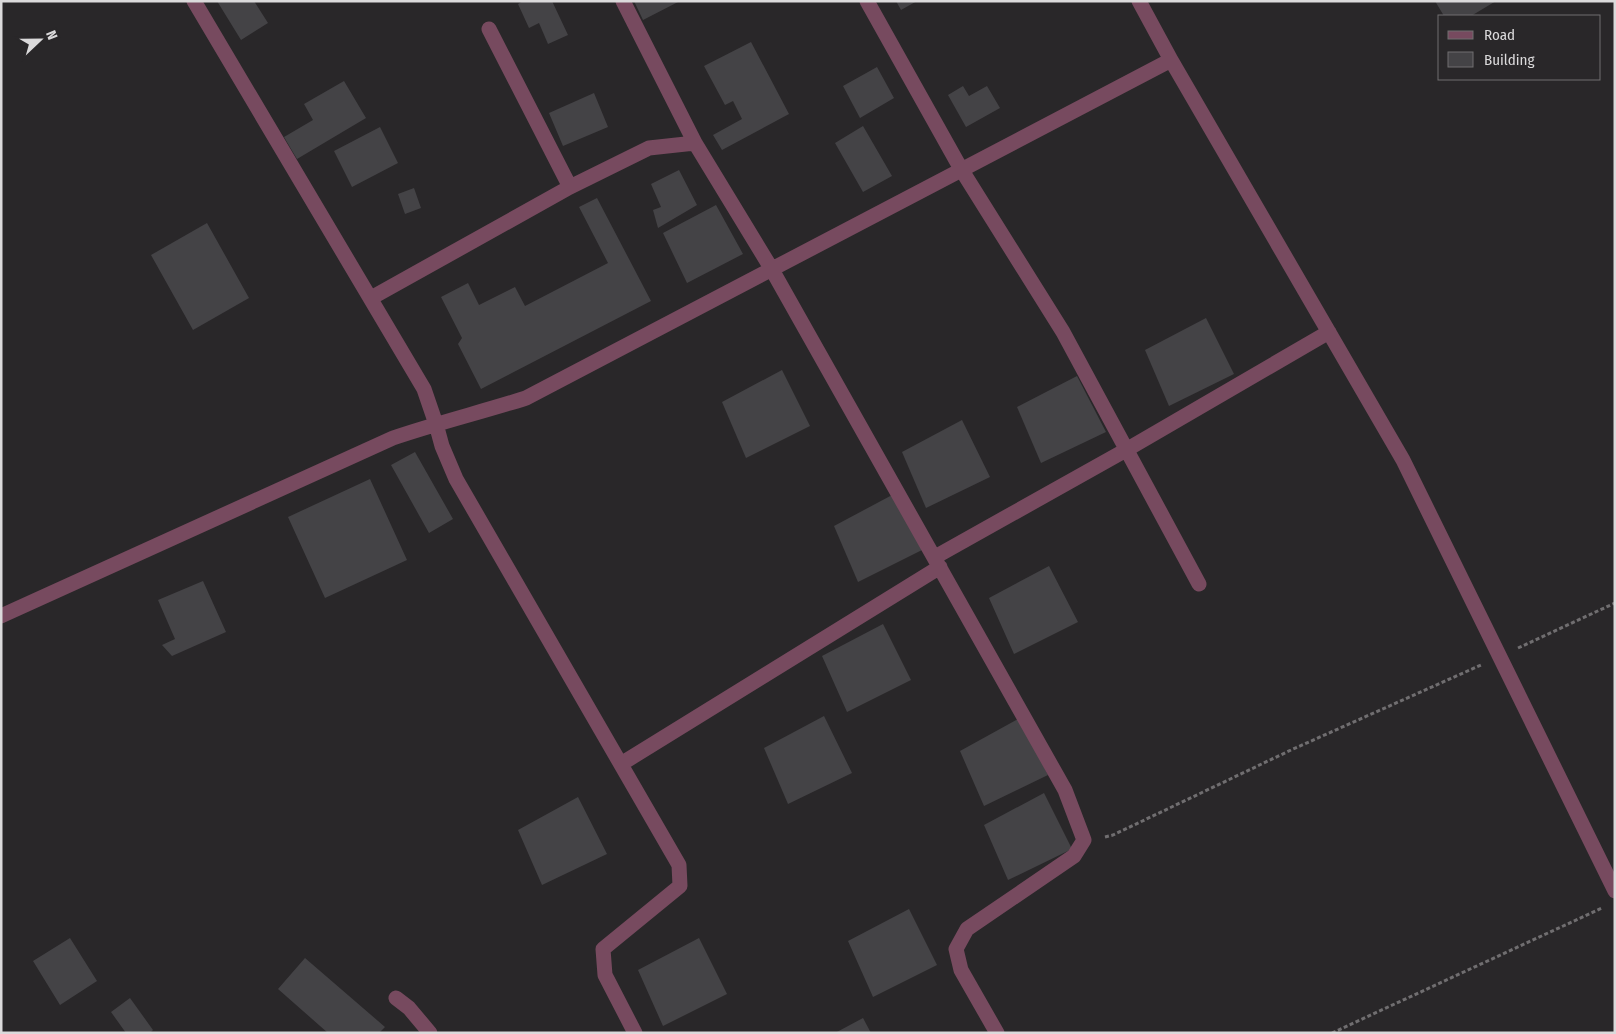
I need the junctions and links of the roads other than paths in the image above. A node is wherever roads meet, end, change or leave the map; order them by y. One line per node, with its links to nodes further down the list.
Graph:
1 (194, 1): 11 (street)
2 (623, 1): 7 (street)
3 (867, 1): 8 (street)
4 (1139, 1): 6 (street)
5 (489, 29): 9 (street)
6 (1171, 60): 8 (street); 12 (street)
7 (695, 143): 9 (street); 10 (street)
8 (961, 169): 10 (street); 14 (street)
9 (570, 187): 11 (street)
10 (771, 268): 13 (street); 15 (street)
11 (370, 298): 13 (street)
12 (1329, 332): 14 (street); 19 (street)
13 (436, 424): 17 (street); 18 (street)
14 (1126, 450): 15 (street); 16 (street)
15 (937, 562): 18 (street); 23 (street)
16 (1200, 584)
17 (1, 616)
18 (621, 764): 22 (street)
19 (1615, 891)
20 (396, 998): 21 (street)
21 (430, 1033)
22 (635, 1033)
23 (997, 1033)

